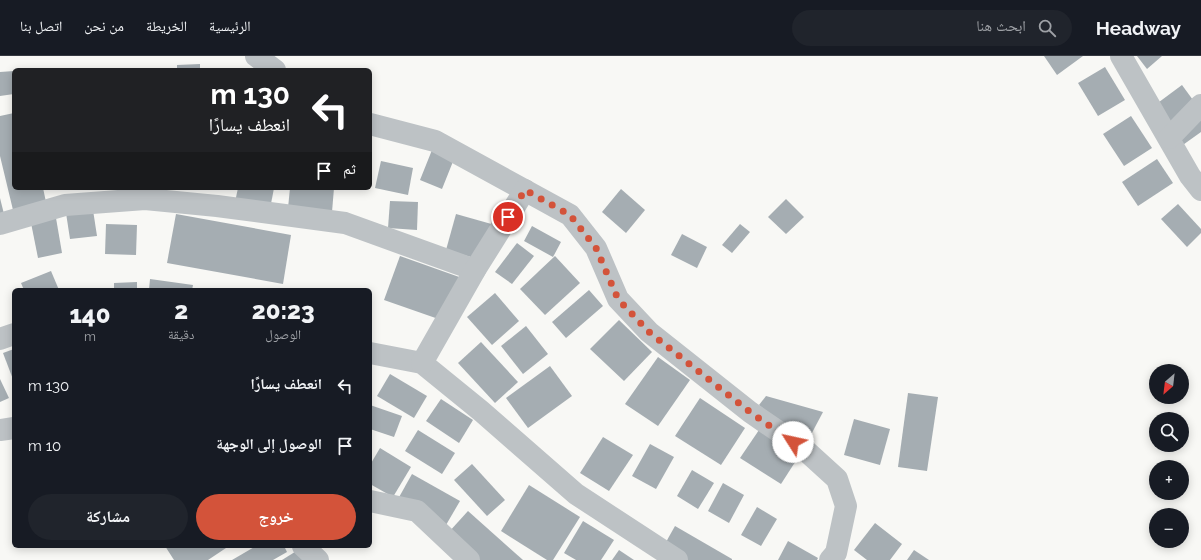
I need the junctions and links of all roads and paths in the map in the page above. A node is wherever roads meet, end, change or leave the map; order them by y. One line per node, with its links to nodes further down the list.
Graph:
1 (256, 56): 3 (street)
2 (1121, 56): 6 (street)
3 (272, 68)
4 (1201, 104): 6 (street)
5 (372, 125): 7 (street)
6 (1169, 138): 8 (street)
7 (525, 190): 10 (street); 19 (street)
8 (1201, 190)
9 (0, 224): 10 (street)
10 (476, 270): 14 (street)
11 (12, 335): 12 (street)
12 (0, 339)
13 (372, 354): 14 (street)
14 (422, 363): 22 (street)
15 (12, 428): 16 (street)
16 (0, 430)
17 (372, 501): 21 (street)
18 (305, 548): 20 (street)
19 (837, 558)
20 (318, 560)
21 (469, 560)
22 (677, 560)

